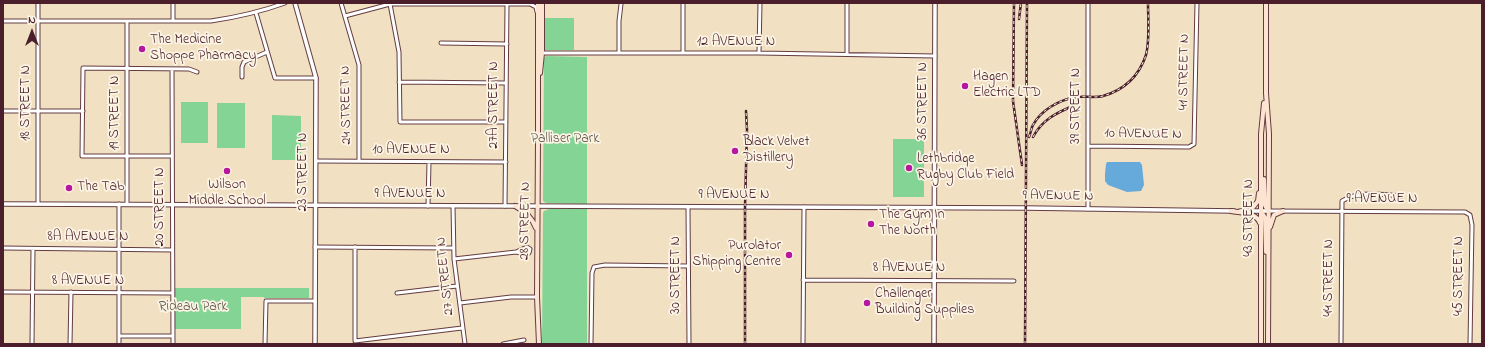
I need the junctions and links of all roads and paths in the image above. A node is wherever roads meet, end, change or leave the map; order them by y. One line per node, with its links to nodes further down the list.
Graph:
1 (38, 3): 24 (street, 18 STREET N)
2 (173, 3): 26 (street)
3 (285, 3): 20 (street)
4 (295, 3): 40 (street, 23 STREET N)
5 (341, 3): 22 (street, 24 STREET N)
6 (470, 3): 17 (street); 18 (street)
7 (538, 3): 21 (main road, 28 STREET N)
8 (542, 3): 30 (main road, 28 STREET N)
9 (621, 3): 31 (street)
10 (683, 3): 33 (street)
11 (760, 3): 32 (street)
12 (848, 3): 34 (street)
13 (936, 3): 35 (street, 36 STREET N)
14 (1088, 3): 49 (street, 39 STREET N)
15 (1197, 3): 48 (street, 41 STREET N)
16 (1266, 3): 43 (main road, 43 STREET N)
17 (390, 4): 22 (street); 41 (street)
18 (507, 4): 19 (street); 28 (street, 27A STREET N)
19 (531, 4): 21 (street)
20 (256, 13): 26 (street); 29 (street)
21 (538, 14): 30 (main road, 28 STREET N)
22 (345, 16): 54 (street, 24 STREET N)
23 (3, 20): 24 (street)
24 (38, 21): 25 (street); 45 (street, 18 STREET N)
25 (128, 21): 26 (street); 36 (street, 19 STREET N)
26 (173, 21)
27 (441, 43): 28 (street)
28 (507, 44): 42 (street, 27A STREET N)
29 (267, 52): 39 (street); 40 (street)
30 (539, 53): 31 (street, 12 AVENUE N); 69 (main road, 28 STREET N)
31 (619, 53): 33 (street, 12 AVENUE N)
32 (759, 53): 33 (street, 12 AVENUE N); 34 (street, 12 AVENUE N)
33 (683, 54)
34 (847, 54): 35 (street, 12 AVENUE N)
35 (935, 56): 72 (street, 36 STREET N)
36 (127, 68): 37 (street); 46 (street); 50 (street, 19 STREET N)
37 (172, 69): 38 (street); 51 (street, 20 STREET N)
38 (197, 72)
39 (242, 77)
40 (316, 78): 53 (street, 23 STREET N)
41 (399, 82): 42 (street); 47 (street)
42 (506, 82): 47 (street, 27A STREET N)
43 (1266, 93): 52 (main road, 43 STREET N); 77 (main road, 43 STREET N)
44 (3, 111): 45 (street)
45 (38, 111): 46 (street); 60 (street, 18 STREET N)
46 (83, 111): 50 (street)
47 (506, 122): 56 (street, 27A STREET N)
48 (1194, 140): 49 (street, 10 AVENUE N)
49 (1088, 146): 73 (street, 39 STREET N)
50 (127, 155): 51 (street); 62 (street, 19 STREET N)
51 (172, 156): 63 (street, 20 STREET N)
52 (1262, 158): 57 (main road, 43 STREET N); 77 (main road)
53 (316, 161): 54 (street, 10 AVENUE N); 64 (street, 23 STREET N)
54 (359, 161): 55 (street, 10 AVENUE N)
55 (429, 162): 56 (street, 10 AVENUE N); 65 (street)
56 (506, 162): 67 (street, 27A STREET N)
57 (1261, 185): 75 (main road); 76 (main road, 43 STREET N)
58 (1402, 196): 79 (street)
59 (3, 204): 60 (street, 9 AVENUE N)
60 (38, 204): 61 (street, 9 AVENUE N)
61 (119, 204): 62 (street, 9 AVENUE N); 89 (street)
62 (127, 204): 63 (street, 9 AVENUE N)
63 (172, 205): 64 (street, 9 AVENUE N); 90 (street, 20 STREET N)
64 (315, 205): 65 (street, 9 AVENUE N); 84 (street, 23 STREET N)
65 (428, 206): 66 (street, 9 AVENUE N)
66 (453, 206): 67 (street, 9 AVENUE N); 87 (street, 27 STREET N)
67 (505, 206): 68 (street, 9 AVENUE N)
68 (515, 206): 69 (street, 9 AVENUE N); 82 (main road)
69 (537, 206): 70 (street, 9 AVENUE N); 82 (main road, 28 STREET N)
70 (688, 207): 71 (street, 9 AVENUE N); 93 (street, 30 STREET N)
71 (804, 207): 72 (street, 9 AVENUE N); 95 (street)
72 (934, 207): 73 (street, 9 AVENUE N); 96 (street, 36 STREET N)
73 (1088, 208): 74 (street, 9 AVENUE N)
74 (1231, 211): 75 (street, 9 AVENUE N); 81 (main road)
75 (1250, 211): 76 (street, 9 AVENUE N)
76 (1261, 211): 77 (street, 9 AVENUE N); 81 (main road, 43 STREET N); 94 (main road)
77 (1269, 211): 78 (street, 9 AVENUE N); 83 (main road, 43 STREET N)
78 (1283, 211): 79 (street, 9 AVENUE N); 83 (main road)
79 (1342, 212): 80 (street, 9 AVENUE N); 127 (street, 44 STREET N)
80 (1465, 212): 128 (street, 45 STREET N)
81 (1261, 230): 125 (main road, 43 STREET N)
82 (537, 232): 105 (main road, 28 STREET N)
83 (1268, 235): 94 (main road, 43 STREET N)
84 (315, 247): 85 (street); 106 (street, 23 STREET N)
85 (355, 247): 87 (street); 108 (street)
86 (3, 248): 88 (street, 8A AVENUE N)
87 (453, 248): 92 (street, 27 STREET N)
88 (33, 249): 89 (street, 8A AVENUE N); 100 (street)
89 (119, 249): 90 (street, 8A AVENUE N); 102 (street)
90 (172, 250): 103 (street, 20 STREET N)
91 (516, 252): 92 (street)
92 (454, 259): 98 (street, 27 STREET N)
93 (688, 266): 121 (street); 122 (street, 30 STREET N)
94 (1268, 270): 126 (main road, 43 STREET N)
95 (803, 280): 96 (street, 8 AVENUE N); 123 (street)
96 (934, 280): 97 (street, 8 AVENUE N); 124 (street, 36 STREET N)
97 (1014, 281)
98 (457, 286): 104 (street); 107 (street, 27 STREET N)
99 (3, 292): 100 (street, 8 AVENUE N)
100 (33, 292): 101 (street, 8 AVENUE N); 112 (street)
101 (71, 292): 102 (street, 8 AVENUE N); 113 (street)
102 (119, 293): 103 (street, 8 AVENUE N); 109 (street)
103 (173, 293): 110 (street, 20 STREET N)
104 (397, 293)
105 (537, 297): 107 (street); 120 (main road, 28 STREET N)
106 (315, 301): 116 (street); 117 (street, 23 STREET N)
107 (460, 303): 108 (street, 27 STREET N)
108 (462, 328): 118 (street, 27 STREET N)
109 (119, 336): 110 (street); 114 (street)
110 (173, 336): 115 (street, 20 STREET N)
111 (524, 340): 119 (street)
112 (32, 344)
113 (70, 344)
114 (119, 344)
115 (173, 344)
116 (265, 344)
117 (315, 344)
118 (464, 344)
119 (503, 344)
120 (539, 344)
121 (591, 344)
122 (689, 344)
123 (803, 344)
124 (934, 344)
125 (1261, 344)
126 (1268, 344)
127 (1341, 344)
128 (1470, 344)

